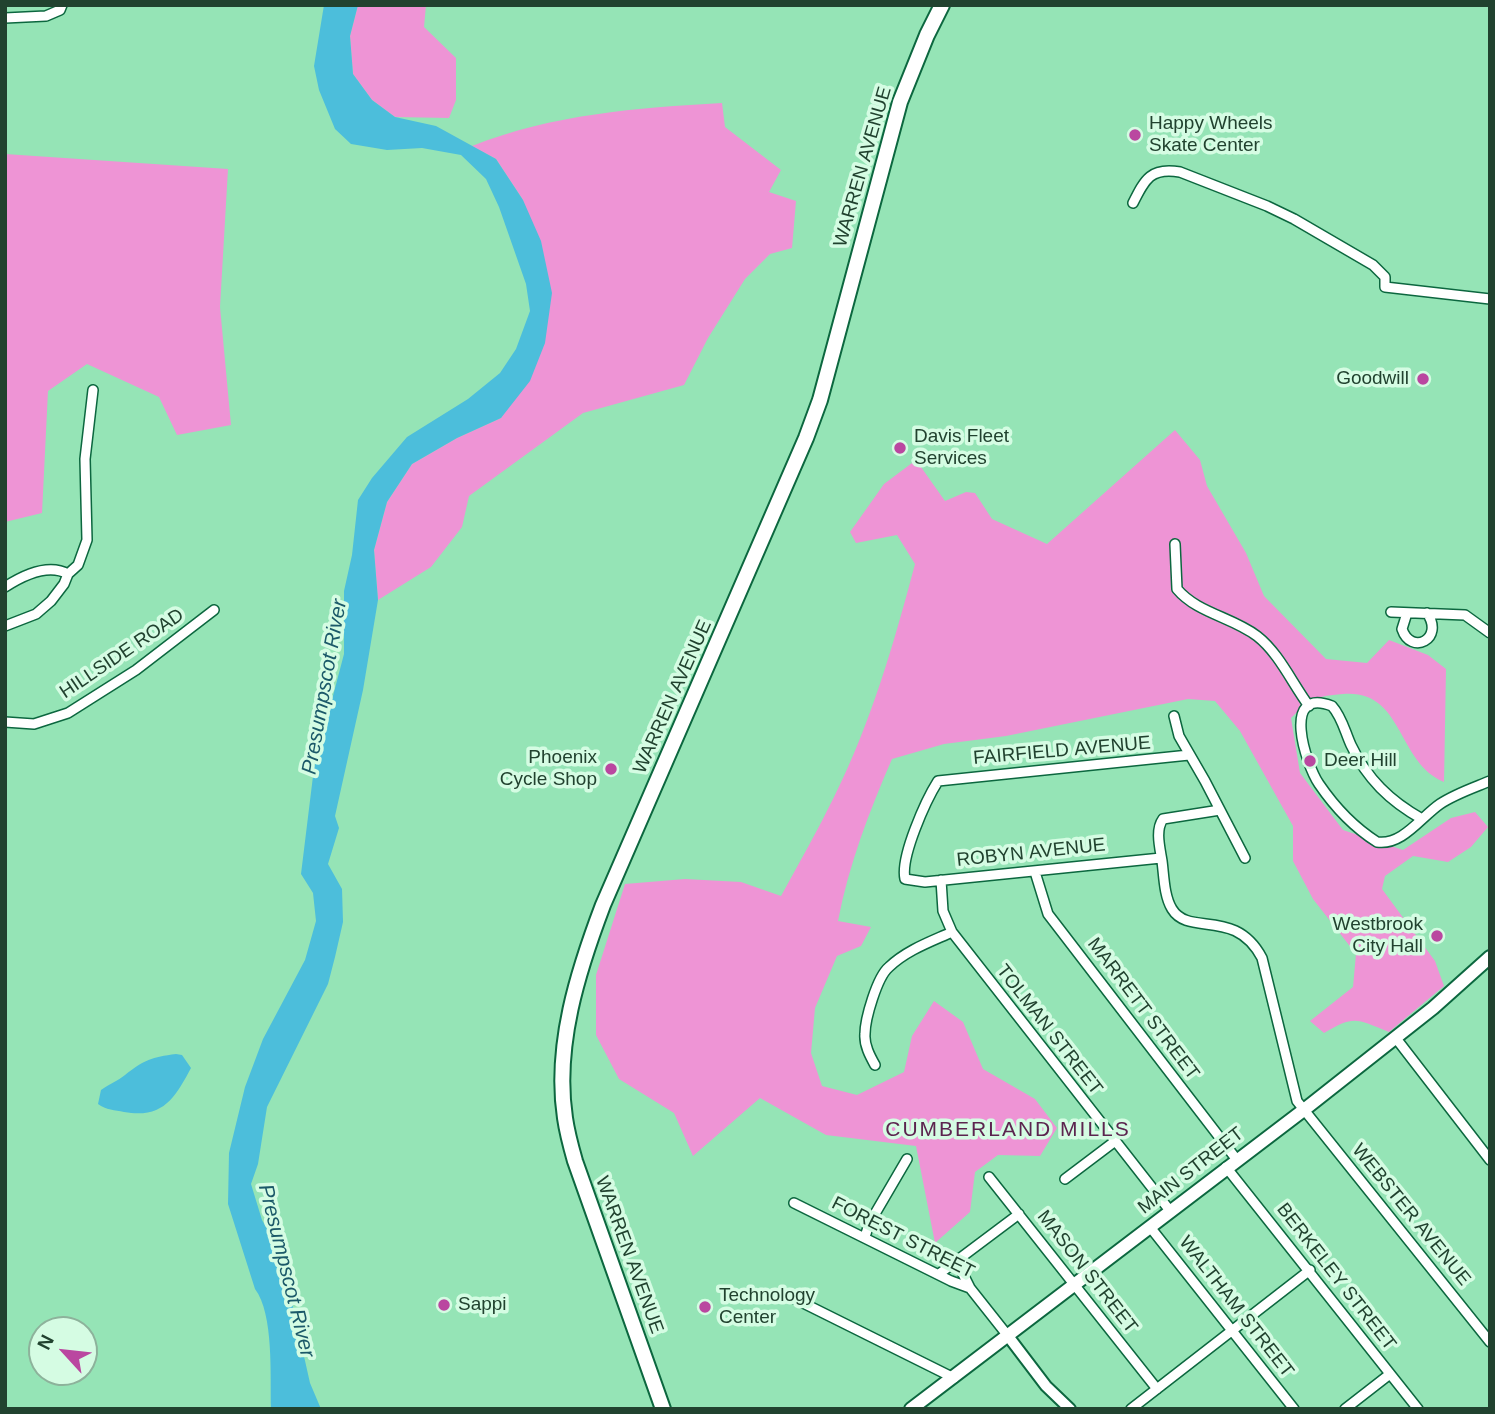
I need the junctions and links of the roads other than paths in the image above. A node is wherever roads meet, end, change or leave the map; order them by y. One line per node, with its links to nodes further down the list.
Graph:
1 (62, 5): 3 (street)
2 (942, 5): 56 (main road, WARREN AVENUE)
3 (5, 18)
4 (1133, 203): 5 (street)
5 (1490, 299)
6 (93, 390): 8 (street)
7 (1175, 544): 16 (street)
8 (68, 574): 9 (street); 14 (street)
9 (5, 587)
10 (214, 610): 18 (street, HILLSIDE ROAD)
11 (1391, 612): 12 (street)
12 (1407, 613): 13 (street); 13 (street)
13 (1427, 613): 15 (street)
14 (5, 626)
15 (1490, 633)
16 (1309, 706): 22 (street); 22 (street)
17 (1174, 716): 19 (street)
18 (5, 722)
19 (1189, 755): 21 (street); 26 (street, FAIRFIELD AVENUE)
20 (1490, 781): 22 (street)
21 (1220, 810): 23 (street); 24 (street)
22 (1422, 820)
23 (1161, 858): 25 (street, ROBYN AVENUE); 32 (street, WEBSTER AVENUE)
24 (1245, 858)
25 (1035, 872): 27 (street, ROBYN AVENUE); 36 (street, MARRETT STREET)
26 (905, 878): 27 (street, ROBYN AVENUE)
27 (941, 880): 28 (street)
28 (952, 932): 31 (street); 33 (street, TOLMAN STREET)
29 (1490, 957): 30 (main road, MAIN STREET)
30 (1395, 1037): 32 (main road, MAIN STREET); 35 (street)
31 (875, 1065)
32 (1305, 1109): 36 (main road, MAIN STREET); 52 (street, WEBSTER AVENUE)
33 (1114, 1142): 38 (street); 40 (street, TOLMAN STREET)
34 (907, 1159): 43 (street)
35 (1490, 1160)
36 (1232, 1164): 40 (main road, MAIN STREET); 45 (street, BERKELEY STREET)
37 (989, 1177): 41 (street, MASON STREET)
38 (1065, 1179)
39 (794, 1203): 43 (street, FOREST STREET)
40 (1171, 1212): 42 (main road, MAIN STREET)
41 (1018, 1214): 44 (street); 47 (street, MASON STREET)
42 (1150, 1227): 47 (main road, MAIN STREET); 50 (street, WALTHAM STREET)
43 (864, 1237): 46 (street, FOREST STREET)
44 (956, 1260): 46 (street); 48 (street)
45 (1310, 1270): 50 (street); 53 (street, BERKELEY STREET)
46 (939, 1274): 48 (street, FOREST STREET)
47 (1075, 1284): 51 (main road, MAIN STREET); 55 (street, MASON STREET)
48 (970, 1288): 51 (street, FOREST STREET)
49 (787, 1295): 54 (street)
50 (1232, 1330): 55 (street); 60 (street, WALTHAM STREET)
51 (1008, 1335): 54 (main road, MAIN STREET); 58 (street, FOREST STREET)
52 (1490, 1342)
53 (1390, 1374): 61 (street); 62 (street, BERKELEY STREET)
54 (954, 1378): 57 (main road, MAIN STREET)
55 (1157, 1389): 59 (street)
56 (663, 1409)
57 (911, 1409)
58 (1070, 1409)
59 (1131, 1409)
60 (1294, 1409)
61 (1345, 1409)
62 (1418, 1409)

